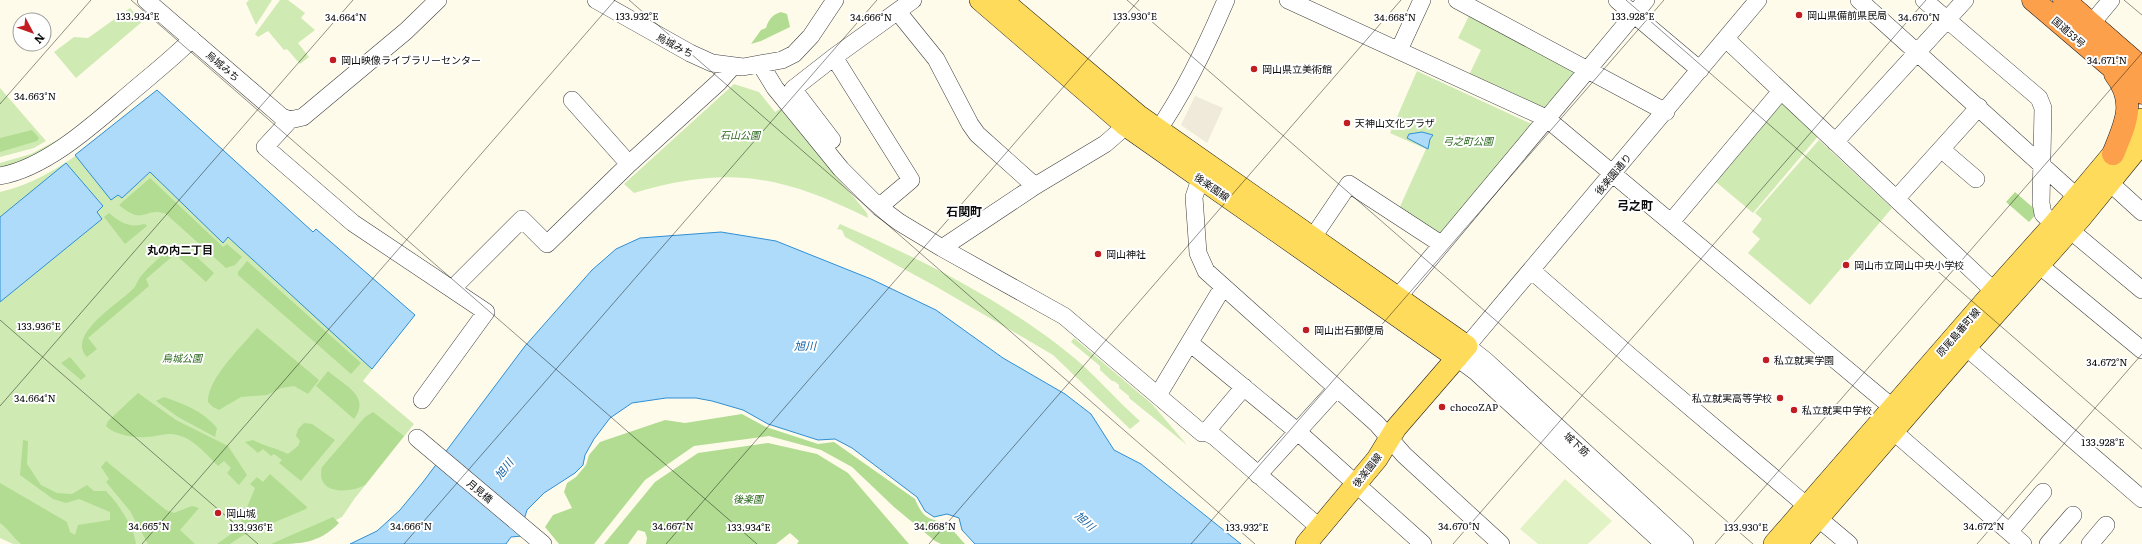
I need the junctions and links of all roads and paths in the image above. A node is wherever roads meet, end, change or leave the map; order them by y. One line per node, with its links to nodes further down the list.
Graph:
1 (146, 0): 26 (street, 烏城みち)
2 (596, 0): 33 (street, 烏城みち)
3 (825, 0): 32 (street)
4 (835, 0): 32 (street, 烏城みち)
5 (913, 0): 22 (street)
6 (980, 0): 44 (main road, 後楽園線)
7 (1002, 0): 44 (main road, 後楽園線)
8 (1226, 0): 45 (street)
9 (1288, 0): 28 (street)
10 (1422, 0): 28 (street)
11 (1458, 0): 34 (street)
12 (1617, 0): 23 (street)
13 (1646, 0): 23 (street)
14 (1758, 0): 27 (street, 後楽園通り)
15 (1860, 0): 29 (street)
16 (1924, 0): 24 (street)
17 (1965, 0): 24 (street)
18 (2033, 0): 31 (highway, 国道53号)
19 (2064, 0): 25 (highway, 国道53号)
20 (2111, 0): 25 (street)
21 (429, 3): 43 (street)
22 (898, 12): 30 (street); 58 (street)
23 (1634, 14): 34 (street); 35 (street)
24 (1947, 20): 29 (street); 50 (street)
25 (2091, 24): 31 (highway, 国道53号)
26 (192, 39): 43 (street, 烏城みち); 55 (street)
27 (1726, 39): 35 (street, 後楽園通り); 36 (street)
28 (1399, 50): 41 (street)
29 (1918, 52): 39 (street); 46 (street)
30 (834, 57): 52 (street); 61 (street)
31 (2130, 63): 37 (highway, 国道53号); 49 (highway)
32 (761, 65): 33 (street, 烏城みち); 52 (street)
33 (734, 66): 51 (street)
34 (1587, 69): 40 (street); 41 (street)
35 (1700, 70): 40 (street, 後楽園通り)
36 (1781, 91): 46 (street); 63 (street)
37 (2142, 94)
38 (572, 100): 51 (street)
39 (1979, 107): 48 (street); 50 (street)
40 (1666, 112): 54 (street, 後楽園通り)
41 (1546, 118): 54 (street); 66 (street)
42 (2142, 119): 49 (main road, 原尾島番町線)
43 (290, 120): 71 (street)
44 (1132, 121): 45 (main road, 後楽園線); 58 (street)
45 (1154, 136): 53 (main road, 後楽園線)
46 (1835, 142): 60 (street)
47 (2142, 144): 57 (main road, 原尾島番町線)
48 (1941, 149): 56 (street); 60 (street)
49 (2113, 154): 59 (main road, 原尾島番町線)
50 (2041, 163): 59 (street); 64 (street)
51 (629, 164): 71 (street)
52 (841, 169): 61 (street)
53 (1203, 170): 65 (main road, 後楽園線); 70 (street); 78 (main road, 後楽園線)
54 (1612, 175): 63 (street); 69 (street, 後楽園通り)
55 (0, 176)
56 (1976, 179)
57 (2109, 182): 62 (street); 64 (main road, 原尾島番町線)
58 (1035, 186): 67 (street)
59 (2078, 197): 64 (main road, 原尾島番町線)
60 (1896, 198): 73 (street)
61 (879, 207): 67 (street)
62 (2142, 212)
63 (1672, 222): 83 (street)
64 (2062, 227): 68 (main road, 原尾島番町線); 72 (street); 73 (main road, 原尾島番町線)
65 (1312, 237): 66 (street); 74 (main road, 後楽園線)
66 (1441, 244): 74 (street)
67 (942, 248): 81 (street)
68 (2039, 265): 76 (main road, 原尾島番町線); 77 (street)
69 (1531, 270): 78 (street, 後楽園通り); 93 (street)
70 (1223, 287): 75 (street); 80 (street)
71 (453, 288): 82 (street)
72 (2142, 290)
73 (1994, 291): 83 (main road, 原尾島番町線)
74 (1398, 297): 78 (main road, 後楽園線)
75 (1190, 343): 79 (street); 81 (street)
76 (1966, 347): 84 (main road, 原尾島番町線); 92 (street)
77 (2142, 350)
78 (1462, 352): 88 (main road, 後楽園線); 98 (street, 城下筋); 103 (street, 城下筋)
79 (1244, 387): 85 (street); 86 (street)
80 (1337, 388): 85 (street); 88 (street)
81 (1158, 395): 86 (street)
82 (422, 400)
83 (1893, 408): 93 (main road, 原尾島番町線)
84 (1893, 431): 93 (main road, 原尾島番町線); 97 (street)
85 (1298, 432): 89 (street); 90 (street)
86 (1204, 433): 89 (street)
87 (417, 438): 99 (street, 月見橋)
88 (1390, 439): 90 (main road, 後楽園線); 102 (street)
89 (1258, 475): 96 (street)
90 (1356, 484): 96 (main road, 後楽園線); 101 (street)
91 (2043, 492): 97 (street)
92 (2142, 499)
93 (1813, 512): 104 (main road, 原尾島番町線); 105 (main road, 原尾島番町線); 106 (street)
94 (2073, 515): 108 (street)
95 (2106, 525): 109 (street)
96 (1320, 528): 100 (main road, 後楽園線)
97 (2009, 532): 107 (street)
98 (1660, 543)
99 (543, 544)
100 (1306, 544)
101 (1423, 544)
102 (1501, 544)
103 (1685, 544)
104 (1774, 544)
105 (1796, 544)
106 (1849, 544)
107 (2023, 544)
108 (2048, 544)
109 (2090, 544)

